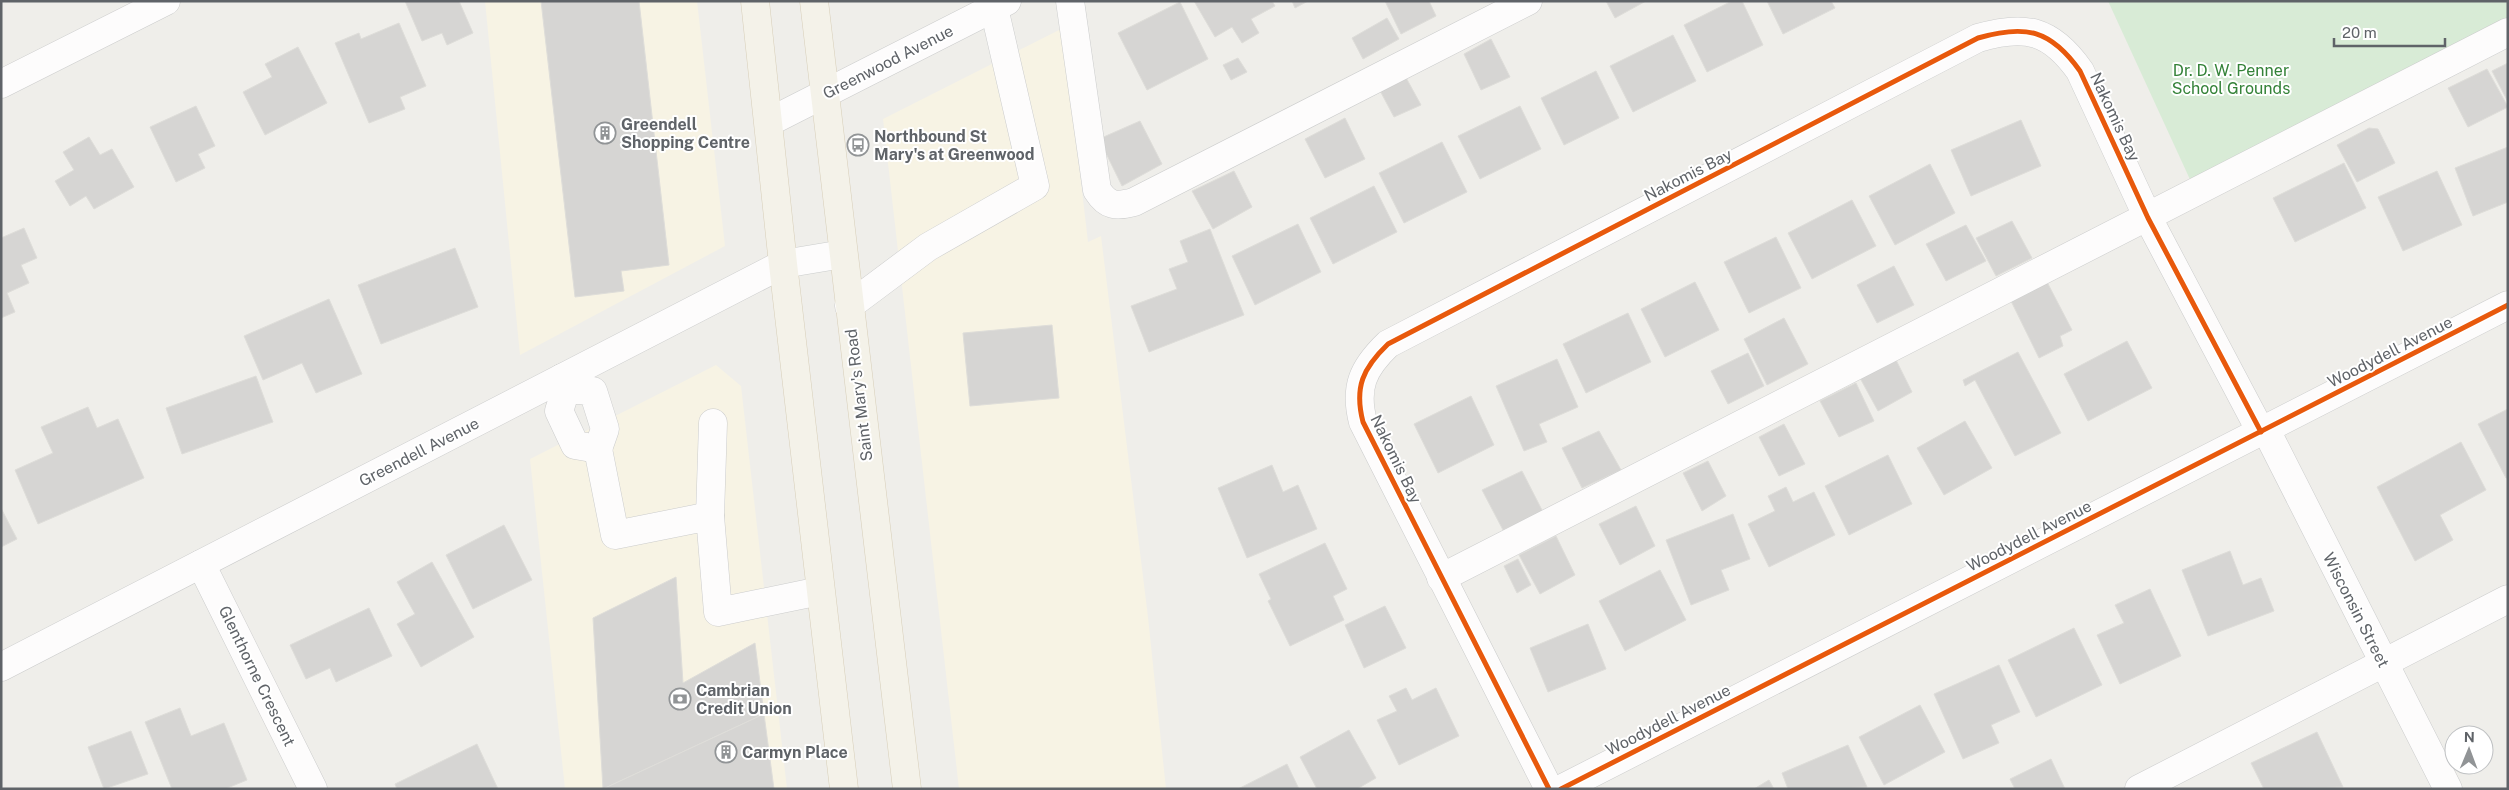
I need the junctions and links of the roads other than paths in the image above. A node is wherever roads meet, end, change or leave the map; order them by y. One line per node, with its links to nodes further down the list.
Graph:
1 (166, 1): 8 (street)
2 (756, 1): 10 (main road)
3 (814, 1): 9 (main road, Saint Mary's Road)
4 (1070, 1): 5 (street)
5 (1528, 1)
6 (1001, 5): 9 (street, Greenwood Avenue); 15 (street)
7 (2508, 32): 11 (street)
8 (1, 84)
9 (825, 95): 10 (street, Greenwood Avenue); 12 (main road, Saint Mary's Road)
10 (769, 122): 13 (main road)
11 (2148, 218): 18 (street, Nakomis Bay); 22 (street); 22 (street, Nakomis Bay)
12 (843, 254): 13 (street, Greendell Avenue); 15 (main road, Saint Mary's Road)
13 (783, 264): 16 (street, Greendell Avenue); 23 (main road)
14 (2508, 305): 18 (street, Woodydell Avenue)
15 (849, 306): 29 (main road, Saint Mary's Road)
16 (564, 384): 19 (street); 19 (street); 21 (street, Greendell Avenue)
17 (713, 423): 20 (street)
18 (2264, 431): 25 (street, Wisconsin Street); 31 (street, Woodydell Avenue)
19 (598, 449): 20 (street)
20 (710, 516): 23 (street)
21 (201, 564): 26 (street, Greendell Avenue); 27 (street, Glenthorne Crescent)
22 (1441, 578): 30 (street, Nakomis Bay)
23 (820, 591): 28 (main road)
24 (2508, 599): 25 (street)
25 (2384, 663): 32 (street); 33 (street, Wisconsin Street)
26 (1, 667)
27 (313, 789)
28 (844, 789)
29 (907, 789)
30 (1549, 789)
31 (1561, 789)
32 (2139, 789)
33 (2448, 789)

